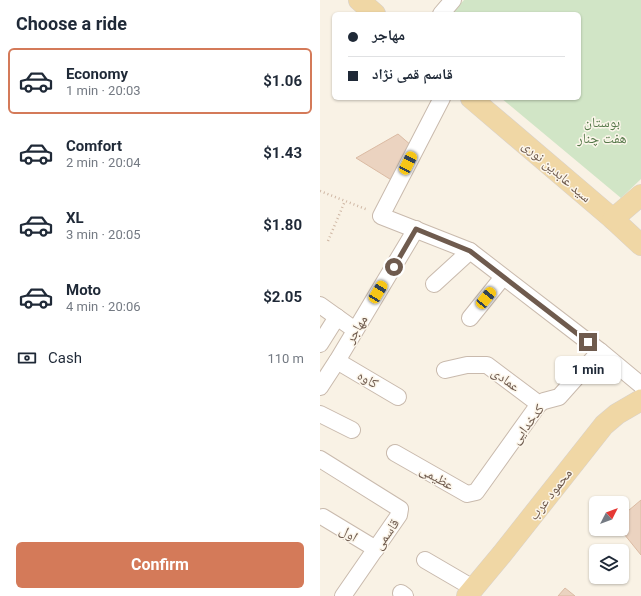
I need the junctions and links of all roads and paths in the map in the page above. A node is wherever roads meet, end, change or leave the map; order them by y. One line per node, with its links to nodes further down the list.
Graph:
1 (359, 0): 3 (main road)
2 (453, 0): 4 (street)
3 (373, 12)
4 (443, 12)
5 (441, 100): 10 (street)
6 (473, 100): 11 (main road, سید عابدین نوری)
7 (320, 191): 9 (path)
8 (641, 195): 11 (main road)
9 (345, 201): 10 (path); 13 (path)
10 (381, 216): 12 (street)
11 (613, 219): 14 (main road, سید عابدین نوری)
12 (416, 229): 15 (street); 21 (street, مهاجر)
13 (328, 241)
14 (641, 245)
15 (470, 251): 16 (street); 17 (street)
16 (503, 277): 20 (street); 23 (street)
17 (434, 284)
18 (320, 305): 19 (street)
19 (337, 317): 21 (street); 22 (street)
20 (470, 318)
21 (355, 330): 24 (street, مهاجر)
22 (320, 344)
23 (600, 351): 26 (street); 30 (street, کدخدایی)
24 (337, 361): 27 (street, مهاجر); 28 (street, کاوه)
25 (445, 370): 30 (street, عمادی)
26 (641, 384)
27 (320, 387)
28 (398, 397)
29 (641, 400): 39 (main road, محمود عرب)
30 (540, 404): 35 (street, کدخدایی)
31 (320, 414): 32 (street)
32 (352, 430)
33 (395, 453): 35 (street, عظیمی)
34 (320, 459): 37 (street, قاسمی)
35 (479, 490)
36 (323, 517): 37 (street, اول)
37 (376, 548): 40 (street, قاسمی)
38 (425, 560): 39 (street)
39 (470, 592)
40 (343, 596)

